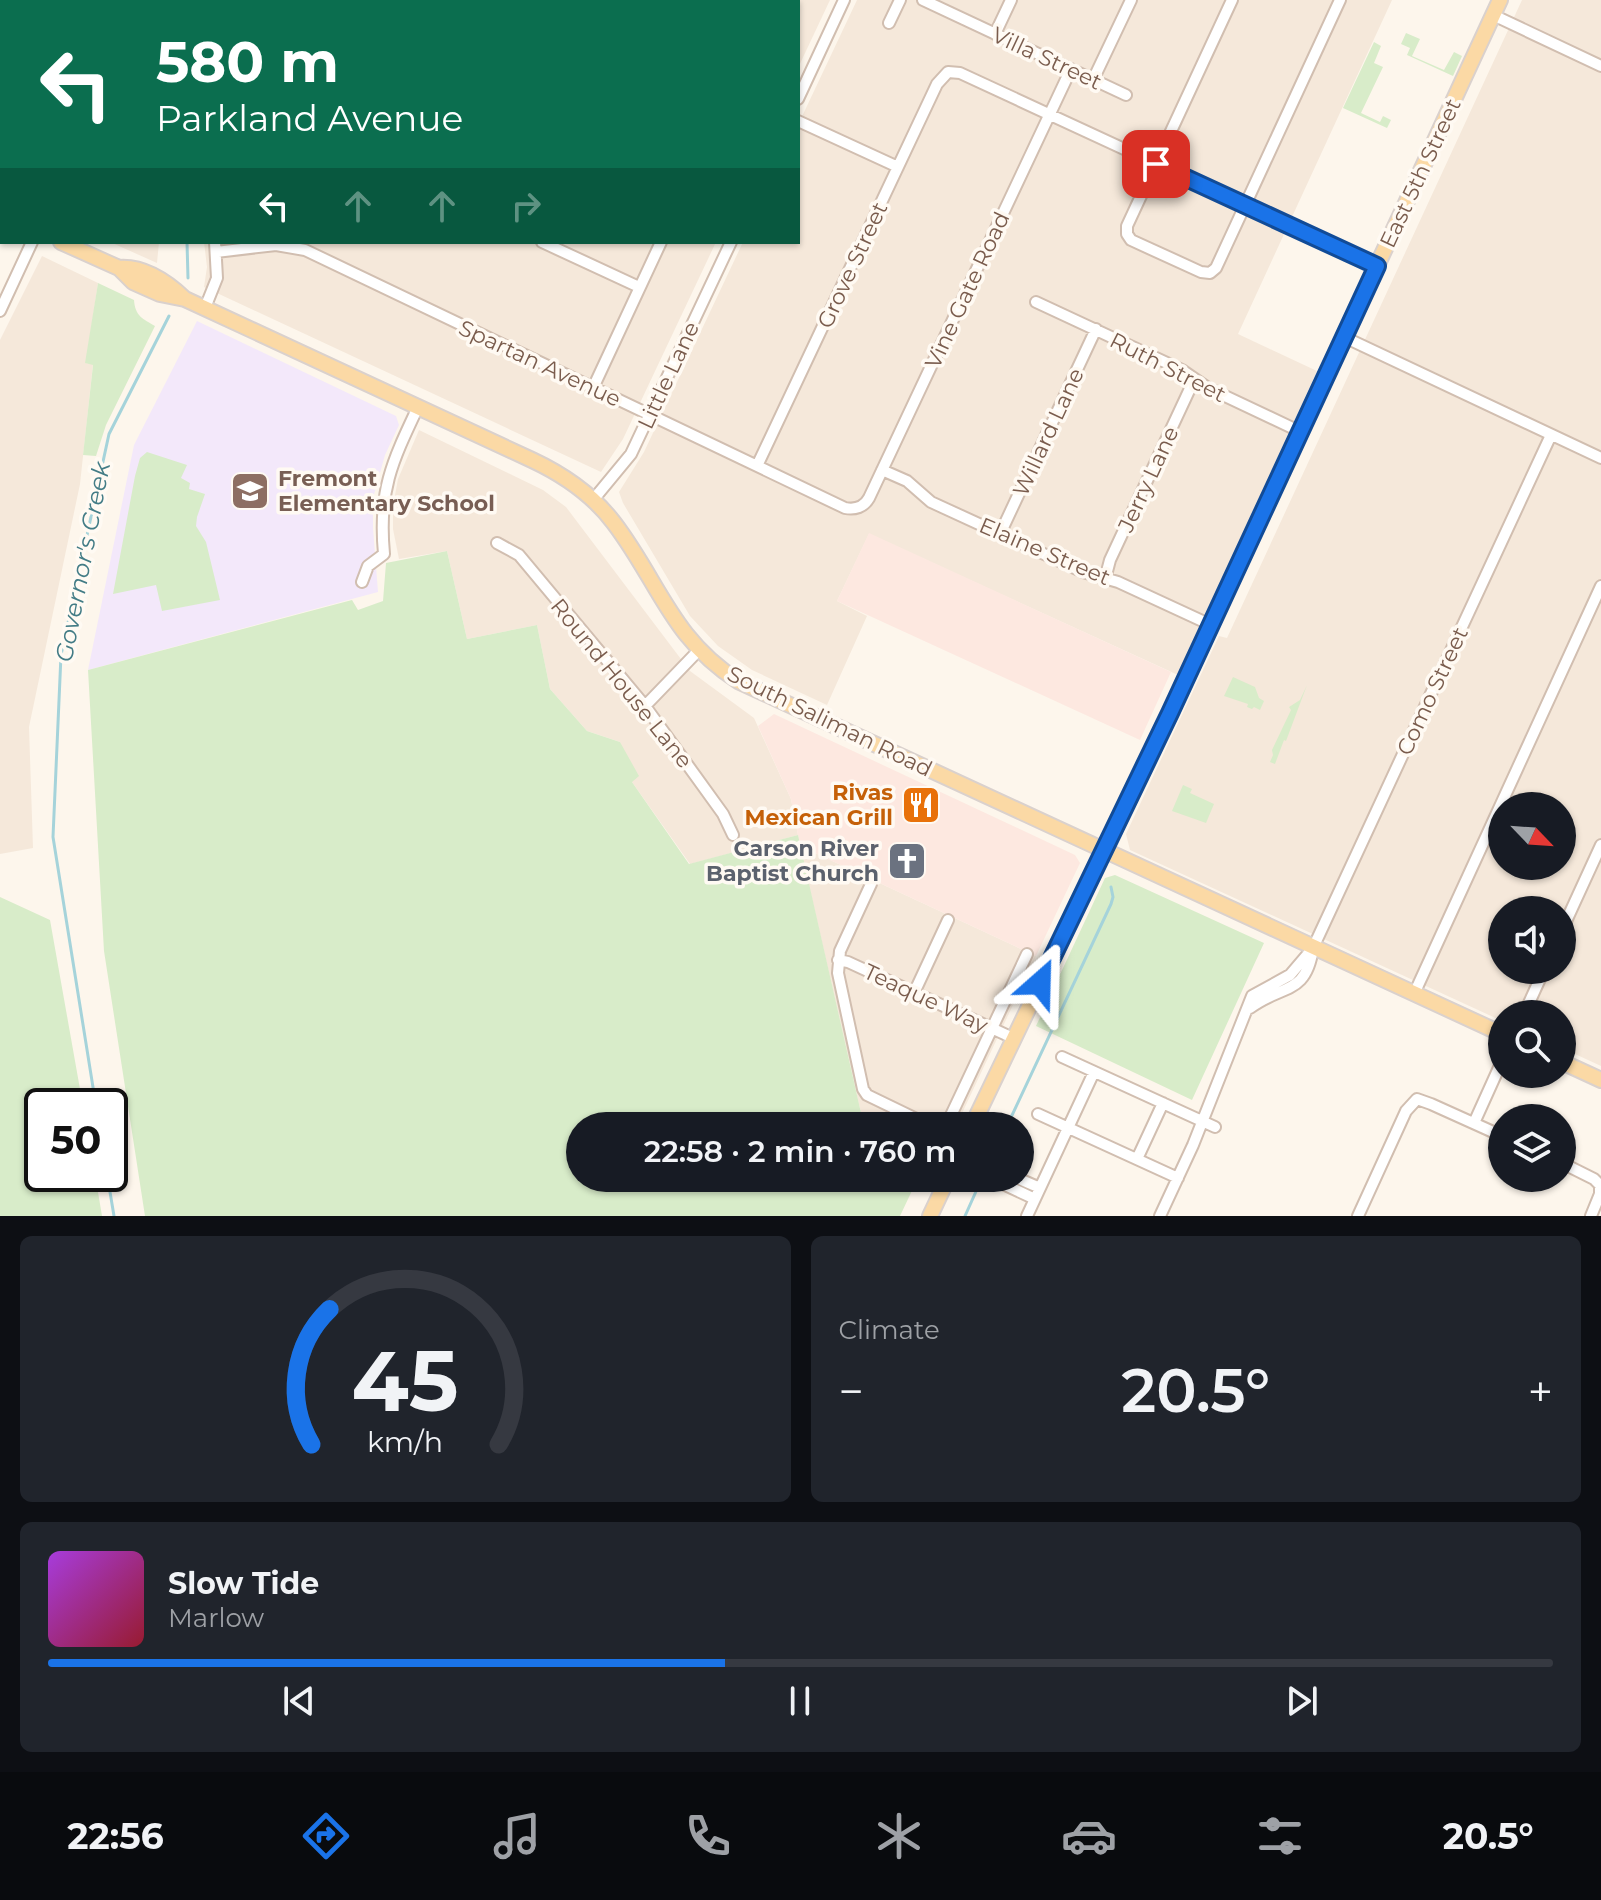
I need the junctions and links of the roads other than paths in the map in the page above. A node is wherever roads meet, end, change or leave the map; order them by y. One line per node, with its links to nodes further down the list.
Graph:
1 (844, 0): 15 (street)
2 (900, 0): 10 (street)
3 (923, 0): 11 (street, Villa Street)
4 (1011, 0): 11 (street)
5 (1131, 0): 14 (street)
6 (1232, 0): 19 (street)
7 (1340, 0): 21 (street)
8 (1500, 0): 9 (main road, East 5th Street)
9 (1493, 15): 12 (street); 28 (main road, East 5th Street)
10 (889, 23)
11 (995, 34): 13 (street, Villa Street)
12 (1601, 66)
13 (1071, 69): 14 (street, Villa Street); 17 (street, Vine Gate Road)
14 (1093, 80): 16 (street, Villa Street)
15 (800, 95)
16 (1126, 95)
17 (1049, 114): 19 (street); 20 (street, Grove Street); 43 (street, Vine Gate Road)
18 (800, 122): 20 (street)
19 (1156, 164): 21 (street); 21 (street)
20 (898, 167): 42 (street, Grove Street)
21 (1244, 205): 28 (street)
22 (31, 244): 32 (street)
23 (65, 244): 31 (main road, South Saliman Road)
24 (546, 244): 29 (street)
25 (660, 244): 29 (street)
26 (730, 244): 38 (street, Little Lane)
27 (215, 247): 31 (street); 36 (street, Spartan Avenue)
28 (1377, 266): 34 (main road, East 5th Street)
29 (639, 287): 36 (street)
30 (1036, 302): 33 (street, Ruth Street)
31 (205, 308): 37 (main road, South Saliman Road)
32 (0, 311)
33 (1096, 329): 35 (street, Ruth Street); 46 (street, Willard Lane)
34 (1344, 337): 39 (main road, East 5th Street); 40 (street)
35 (1194, 380): 39 (street, Ruth Street); 48 (street, Jerry Lane)
36 (593, 388): 38 (street, Spartan Avenue)
37 (418, 407): 44 (main road, South Saliman Road); 49 (street)
38 (650, 415): 42 (street, Spartan Avenue); 44 (street, Little Lane)
39 (1301, 432): 52 (main road, East 5th Street)
40 (1551, 435): 41 (street); 61 (street, Como Street)
41 (1601, 458)
42 (757, 466): 45 (street, Spartan Avenue)
43 (882, 470): 45 (street, Vine Gate Road); 46 (street, Elaine Street)
44 (593, 500): 53 (main road, South Saliman Road)
45 (858, 508)
46 (1000, 534): 48 (street, Elaine Street)
47 (497, 543): 54 (street, Round House Lane)
48 (1105, 579): 52 (street, Elaine Street)
49 (362, 582)
50 (1601, 586): 51 (street)
51 (1598, 601): 65 (street)
52 (1211, 625): 57 (main road, East 5th Street)
53 (699, 650): 54 (street); 57 (main road, South Saliman Road)
54 (645, 706): 55 (street, Round House Lane)
55 (733, 835)
56 (1601, 845): 59 (street)
57 (1103, 851): 61 (main road, South Saliman Road); 68 (main road, East 5th Street)
58 (871, 884): 63 (street)
59 (1576, 899)
60 (948, 920): 64 (street)
61 (1313, 948): 65 (main road, South Saliman Road); 79 (street, Como Street)
62 (1027, 954): 67 (street)
63 (838, 960): 64 (street, Teaque Way); 75 (street)
64 (914, 993): 67 (street, Teaque Way)
65 (1414, 994): 66 (main road, South Saliman Road)
66 (1488, 1028)
67 (992, 1029): 68 (street, Teaque Way); 76 (street)
68 (1013, 1038): 77 (main road, East 5th Street)
69 (1062, 1057): 71 (street)
70 (1576, 1068): 72 (main road)
71 (1094, 1072): 74 (street); 81 (street)
72 (1601, 1080)
73 (1490, 1088): 80 (street)
74 (1163, 1103): 79 (street); 84 (street)
75 (902, 1112)
76 (953, 1112)
77 (979, 1112)
78 (1038, 1114): 81 (street)
79 (1202, 1121): 82 (street); 86 (street)
80 (1474, 1123): 83 (street); 95 (street)
81 (1068, 1127): 84 (street); 91 (street)
82 (1215, 1127)
83 (1488, 1130)
84 (1137, 1159): 86 (street)
85 (1576, 1170): 87 (street)
86 (1178, 1178): 94 (street)
87 (1600, 1185): 96 (street)
88 (941, 1192): 92 (main road)
89 (1031, 1192): 91 (street)
90 (1034, 1192): 91 (street)
91 (1037, 1194): 93 (street)
92 (930, 1216)
93 (1027, 1216)
94 (1160, 1216)
95 (1358, 1216)
96 (1591, 1216)

